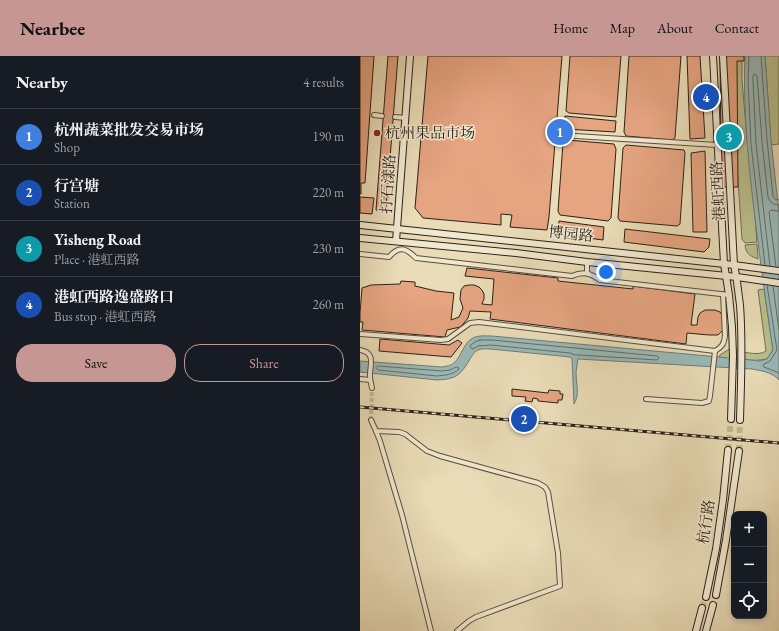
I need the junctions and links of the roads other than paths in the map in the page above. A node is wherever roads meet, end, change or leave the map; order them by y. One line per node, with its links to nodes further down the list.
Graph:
1 (410, 56): 7 (main road, 打石漾路)
2 (712, 56): 9 (main road, 港虹西路)
3 (724, 56): 19 (main road, 港虹西路)
4 (374, 115): 5 (street)
5 (382, 116)
6 (395, 117): 7 (street)
7 (406, 118): 11 (main road, 打石漾路)
8 (560, 135): 9 (street)
9 (717, 145): 18 (main road, 港虹西路)
10 (360, 225): 11 (main road, 博园路)
11 (398, 229): 13 (main road, 打石漾路); 18 (main road, 博园路)
12 (360, 238): 13 (main road, 博园路)
13 (396, 241): 14 (main road, 博园路)
14 (404, 242): 15 (street); 17 (main road, 博园路)
15 (405, 249): 16 (street); 21 (street)
16 (360, 254)
17 (587, 262): 21 (street); 22 (main road, 博园路)
18 (724, 264): 19 (main road, 博园路); 22 (main road, 港虹西路)
19 (734, 265): 20 (main road, 博园路); 23 (main road, 港虹西路)
20 (779, 271)
21 (587, 273): 25 (street)
22 (726, 276): 23 (main road, 博园路); 25 (main road)
23 (737, 277): 24 (main road, 博园路); 35 (main road)
24 (779, 283)
25 (726, 294): 28 (street); 33 (main road)
26 (360, 334): 28 (street)
27 (360, 350): 29 (street)
28 (715, 353): 32 (street)
29 (370, 378): 30 (street); 31 (street)
30 (360, 379)
31 (372, 388)
32 (646, 399)
33 (731, 419)
34 (371, 420): 36 (street)
35 (740, 420)
36 (376, 431): 43 (street); 44 (street)
37 (728, 450): 40 (main road, 杭行路)
38 (739, 451): 39 (main road, 杭行路)
39 (716, 595)
40 (706, 597)
41 (713, 605): 46 (main road)
42 (702, 608): 45 (main road)
43 (431, 631)
44 (457, 631)
45 (696, 631)
46 (706, 631)

